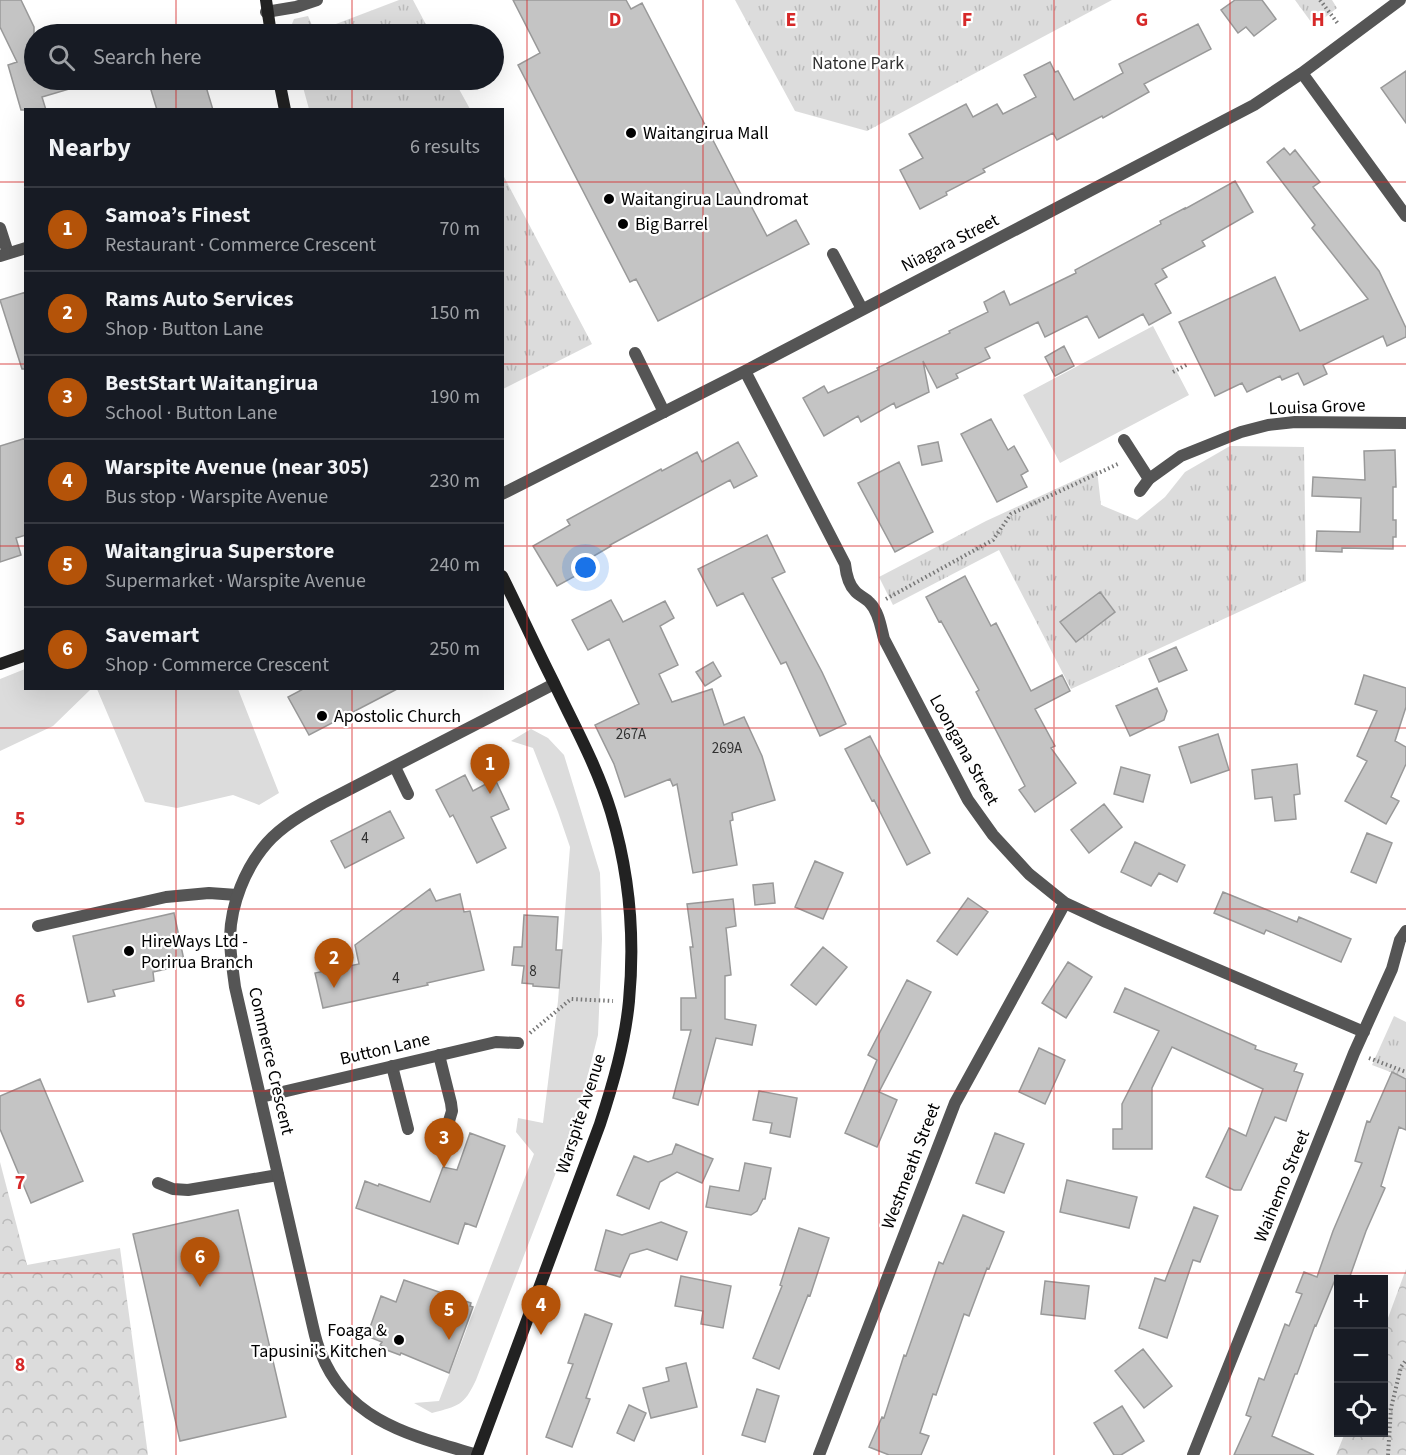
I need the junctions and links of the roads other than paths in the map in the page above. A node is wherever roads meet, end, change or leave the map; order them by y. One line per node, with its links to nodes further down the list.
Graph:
1 (317, 0): 3 (street)
2 (1400, 0): 5 (street, Niagara Street)
3 (266, 6): 4 (main road)
4 (269, 24)
5 (1302, 73): 8 (street); 13 (street, Niagara Street)
6 (281, 90): 7 (main road)
7 (285, 108)
8 (1406, 216)
9 (0, 228): 12 (street)
10 (24, 249): 12 (street)
11 (833, 254): 13 (street)
12 (4, 255)
13 (862, 309): 15 (street, Niagara Street)
14 (635, 353): 16 (street)
15 (746, 371): 16 (street, Niagara Street); 29 (street, Loongana Street)
16 (664, 412): 21 (street, Niagara Street)
17 (1406, 423): 19 (street, Louisa Grove)
18 (1124, 440): 19 (street)
19 (1149, 479): 20 (street, Louisa Grove)
20 (1140, 491)
21 (504, 493)
22 (504, 580): 25 (main road, Warspite Avenue)
23 (24, 656): 24 (main road)
24 (0, 664)
25 (554, 684): 26 (street, Commerce Crescent); 41 (main road, Warspite Avenue)
26 (395, 767): 27 (street); 28 (street, Commerce Crescent)
27 (408, 794)
28 (237, 895): 30 (street); 36 (street, Commerce Crescent)
29 (1065, 903): 32 (street, Loongana Street); 42 (street, Westmeath Street)
30 (38, 926)
31 (1406, 931): 32 (street, Waihemo Street)
32 (1364, 1032): 43 (street, Waihemo Street)
33 (518, 1043): 34 (street, Button Lane)
34 (439, 1055): 35 (street, Button Lane); 37 (street)
35 (392, 1066): 36 (street, Button Lane); 38 (street)
36 (261, 1097): 39 (street, Commerce Crescent)
37 (449, 1120)
38 (408, 1129)
39 (278, 1175): 40 (street); 41 (street, Commerce Crescent)
40 (158, 1183)
41 (477, 1455)
42 (819, 1455)
43 (1193, 1455)

